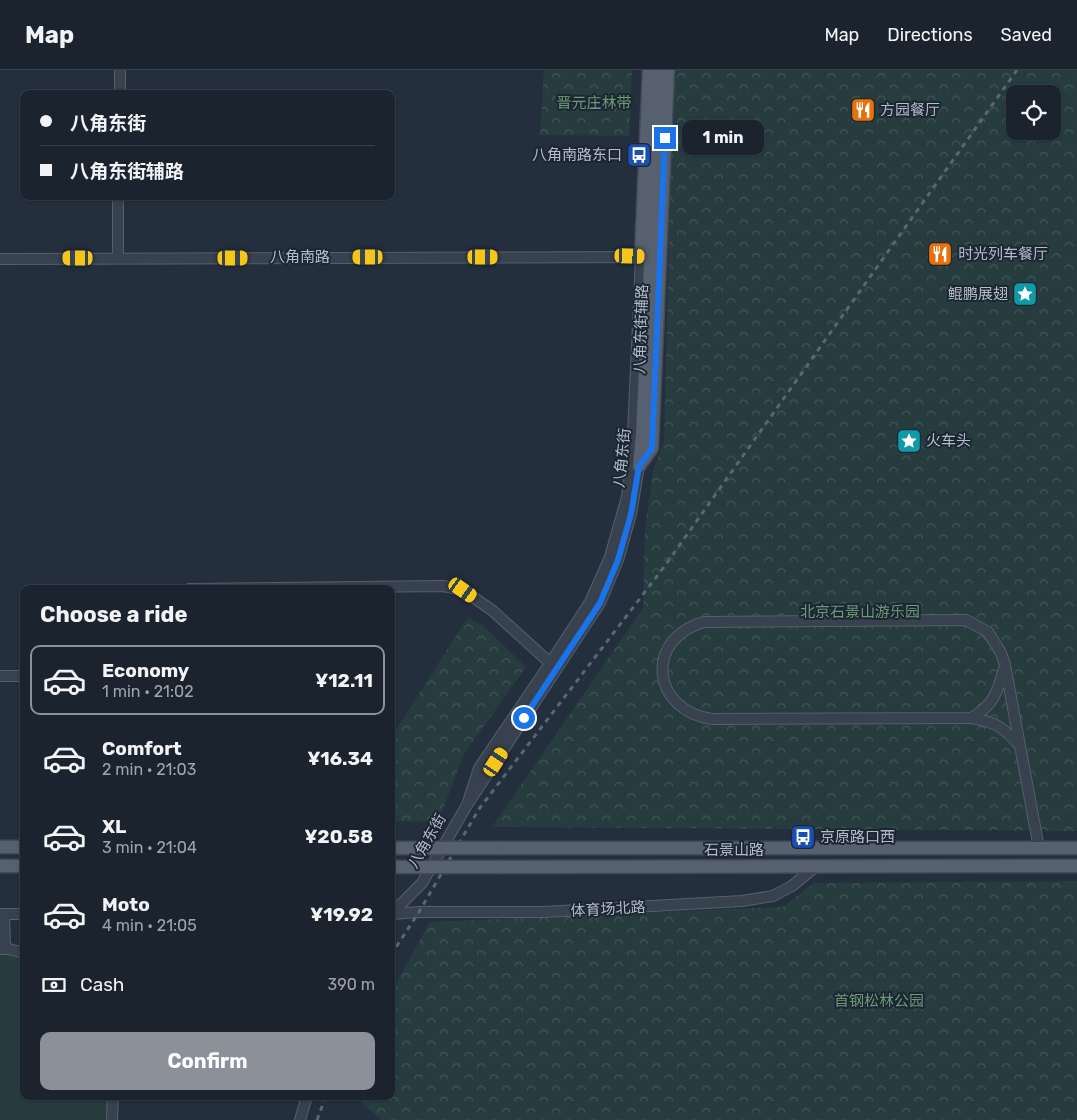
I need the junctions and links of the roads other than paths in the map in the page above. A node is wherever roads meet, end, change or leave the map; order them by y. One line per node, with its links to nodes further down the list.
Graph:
1 (120, 70): 5 (street)
2 (649, 70): 7 (main road, 八角东街)
3 (659, 70): 7 (main road, 八角东街)
4 (668, 70): 7 (main road)
5 (120, 90)
6 (118, 200): 8 (street)
7 (651, 257): 8 (street, 八角南路); 10 (main road, 八角东街); 12 (street, 八角东街)
8 (118, 258): 9 (street, 八角南路)
9 (0, 259)
10 (639, 466): 18 (street, 八角东街)
11 (395, 587): 12 (street)
12 (550, 663): 18 (street, 八角东街)
13 (1005, 665): 16 (street); 16 (street); 17 (street)
14 (0, 676): 15 (street)
15 (20, 676)
16 (971, 718): 17 (street)
17 (1020, 746): 22 (street)
18 (467, 805): 29 (street, 八角东街)
19 (0, 847): 20 (main road)
20 (20, 847)
21 (395, 848): 22 (main road, 石景山路, bridge)
22 (1039, 848): 23 (main road, 石景山路)
23 (1077, 848)
24 (0, 866): 25 (main road)
25 (20, 866)
26 (1077, 866): 28 (main road, 石景山路)
27 (395, 867): 28 (main road, 石景山路, bridge)
28 (815, 867): 32 (street, 体育场北路)
29 (395, 910)
30 (2, 914): 31 (street); 33 (street)
31 (20, 914)
32 (395, 914)
33 (2, 949): 34 (street)
34 (20, 951)
35 (113, 1100): 37 (street)
36 (305, 1100): 38 (street)
37 (112, 1120)
38 (300, 1120)

